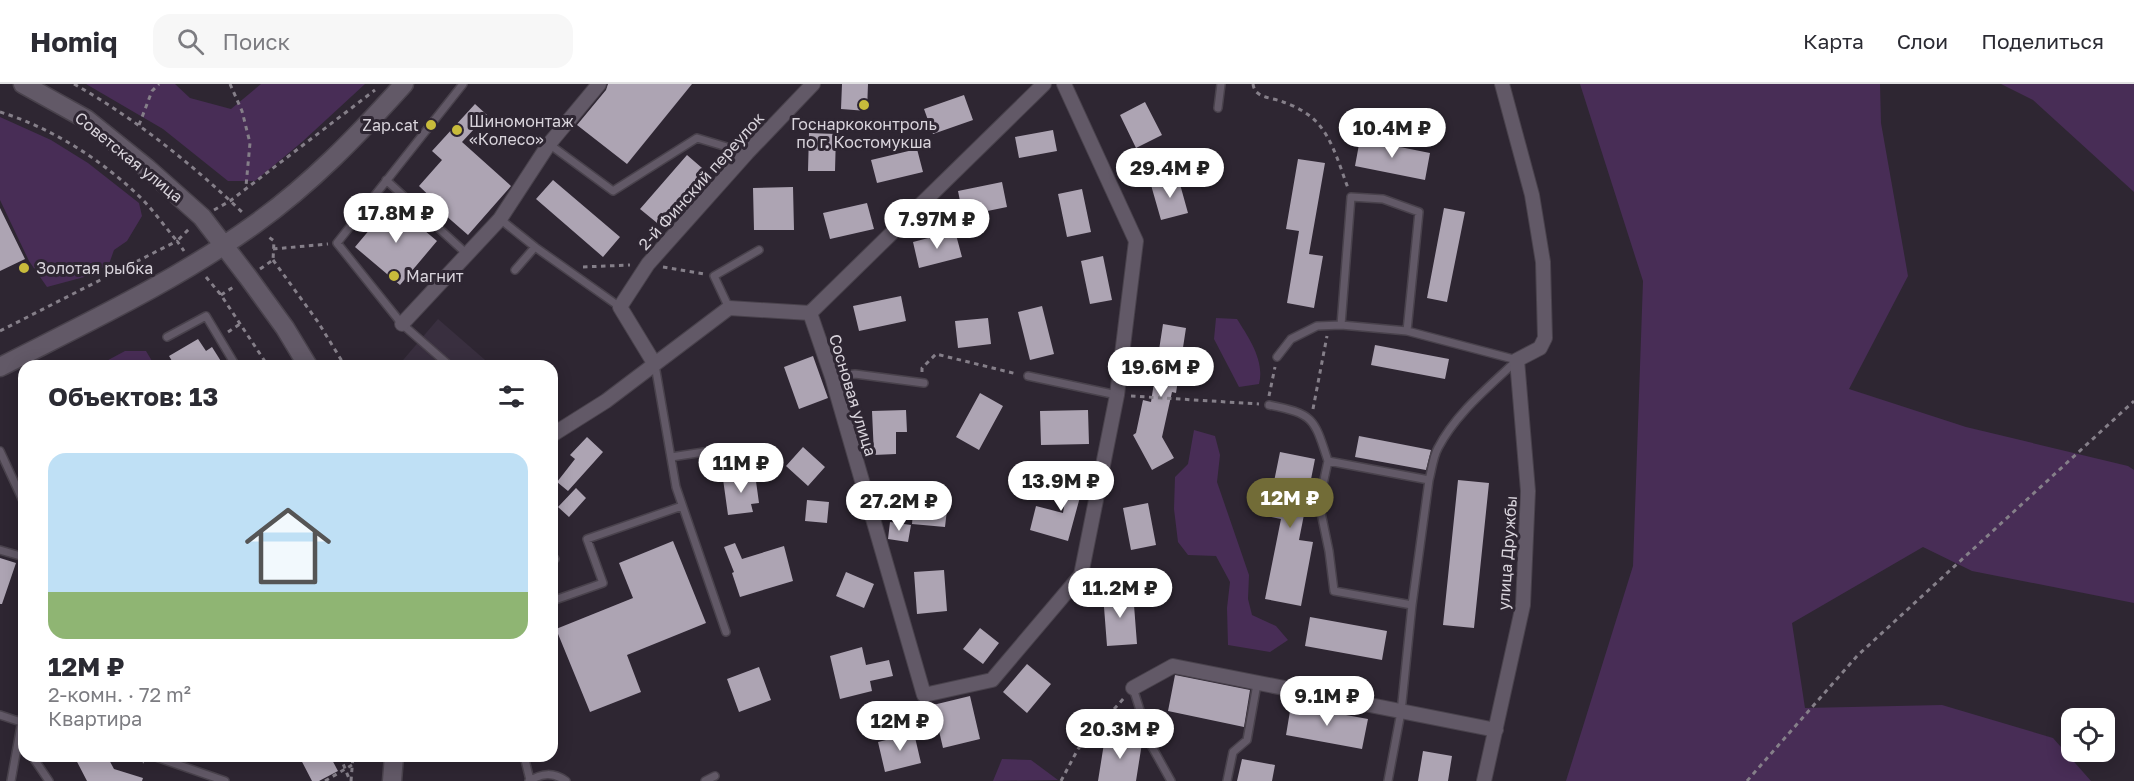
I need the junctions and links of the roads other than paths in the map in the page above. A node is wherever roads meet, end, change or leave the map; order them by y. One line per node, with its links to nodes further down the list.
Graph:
1 (23, 84): 15 (main road, Советская улица)
2 (404, 84): 15 (main road)
3 (463, 84): 13 (lane)
4 (599, 84): 11 (street)
5 (813, 84): 12 (street, 2-й Финский переулок)
6 (1044, 84): 22 (street)
7 (1064, 84): 37 (street)
8 (1221, 84): 10 (lane)
9 (1502, 84): 31 (street)
10 (1218, 108)
11 (549, 144): 12 (lane); 14 (street)
12 (747, 153): 20 (street, 2-й Финский переулок)
13 (386, 180): 18 (lane); 23 (lane)
14 (500, 219): 16 (lane); 18 (street)
15 (223, 245): 29 (main road, Советская улица); 33 (main road)
16 (535, 247): 19 (lane); 20 (lane)
17 (759, 250): 21 (lane)
18 (468, 255): 23 (street)
19 (515, 270)
20 (620, 307): 32 (street)
21 (729, 308): 22 (street); 32 (street)
22 (810, 313): 35 (street, Сосновая улица)
23 (402, 324): 30 (lane)
24 (1341, 325): 25 (lane); 25 (lane); 27 (lane)
25 (1407, 331): 31 (lane)
26 (167, 337): 28 (lane)
27 (1277, 357)
28 (232, 360)
29 (304, 360)
30 (443, 360)
31 (1517, 360): 44 (lane); 57 (street, улица Дружбы)
32 (654, 363): 39 (street); 42 (lane)
33 (0, 368)
34 (1028, 376): 37 (lane)
35 (832, 377): 36 (lane); 37 (street, Сосновая улица)
36 (924, 382)
37 (1117, 395)
38 (1269, 405): 43 (lane)
39 (558, 431)
40 (0, 451): 45 (lane)
41 (704, 452): 42 (lane)
42 (671, 457): 46 (lane)
43 (1328, 461): 44 (lane); 50 (lane)
44 (1429, 480): 50 (lane)
45 (18, 490)
46 (682, 506): 49 (lane); 51 (lane)
47 (0, 550): 48 (lane)
48 (18, 555)
49 (558, 599)
50 (1412, 605): 54 (lane)
51 (726, 632)
52 (1257, 684): 53 (street); 54 (street); 72 (lane)
53 (1133, 688): 71 (lane)
54 (1401, 712): 57 (street); 73 (lane)
55 (0, 715): 56 (lane)
56 (18, 721)
57 (1496, 730): 74 (street, улица Дружбы)
58 (18, 743): 65 (lane)
59 (36, 762): 66 (lane)
60 (170, 762): 67 (lane)
61 (394, 762): 68 (main road)
62 (525, 762): 64 (lane)
63 (715, 776): 70 (lane)
64 (529, 780): 69 (lane)
65 (11, 781)
66 (50, 781)
67 (225, 781)
68 (392, 781)
69 (566, 781)
70 (705, 781)
71 (1172, 781)
72 (1227, 781)
73 (1388, 781)
74 (1485, 781)

